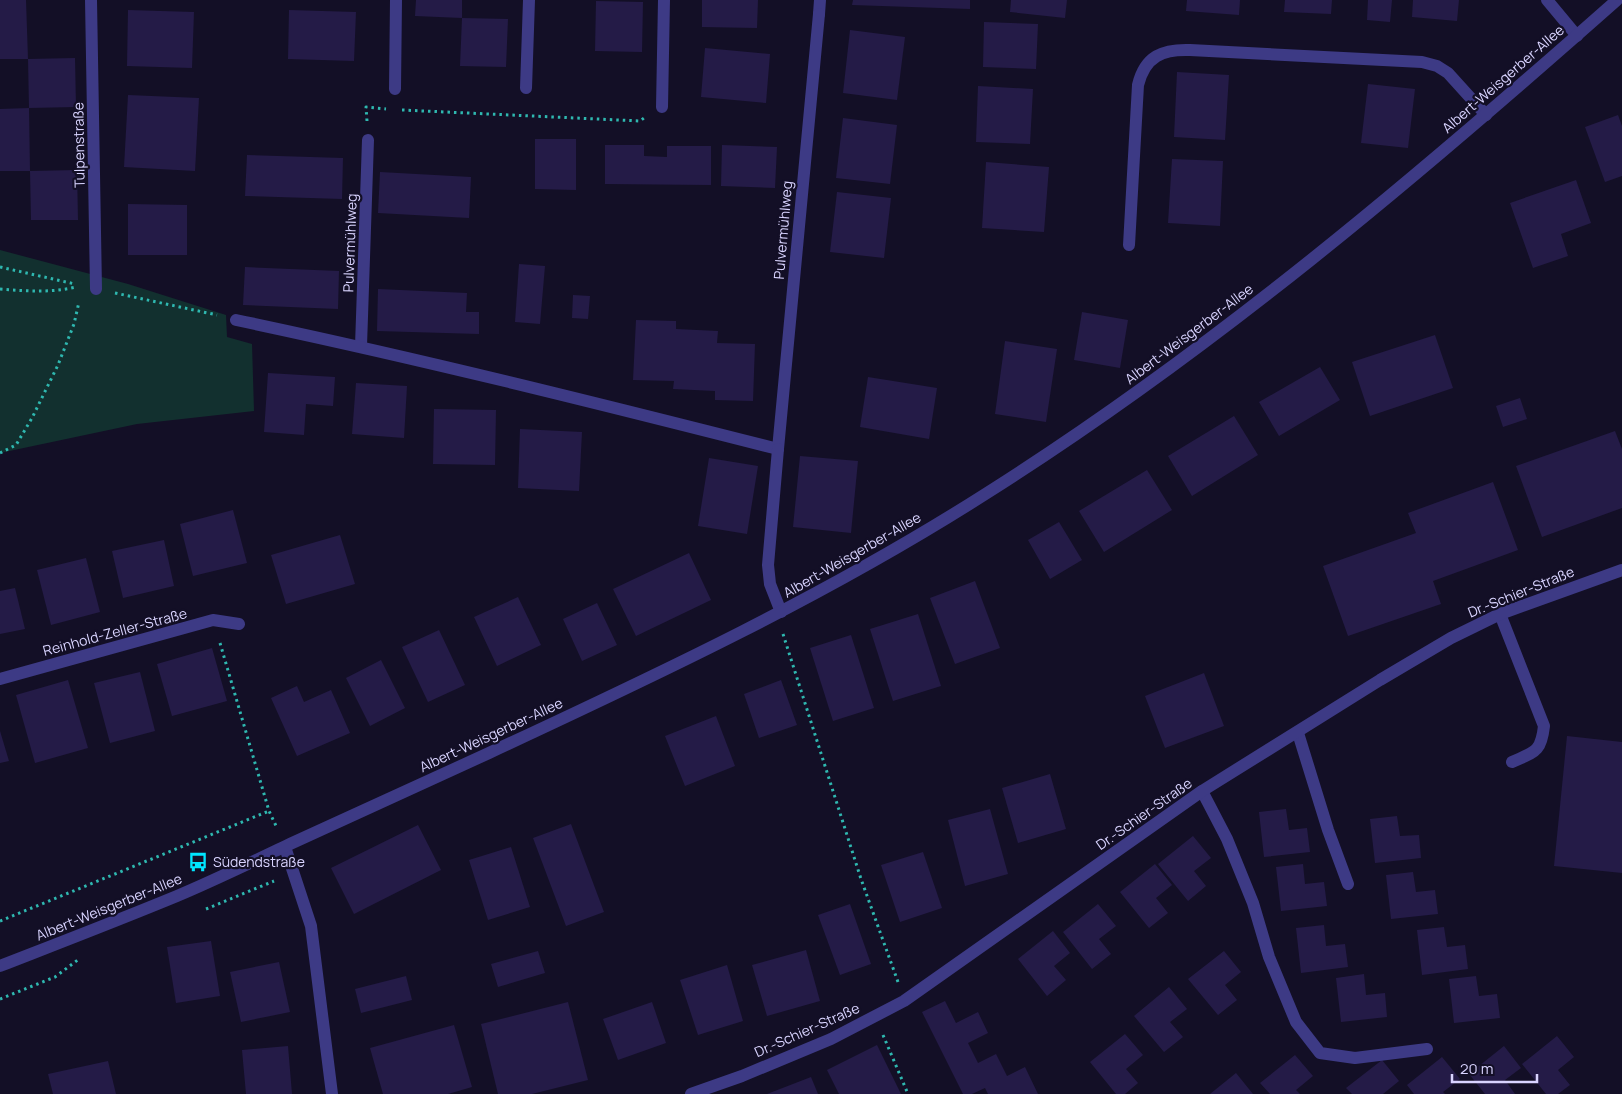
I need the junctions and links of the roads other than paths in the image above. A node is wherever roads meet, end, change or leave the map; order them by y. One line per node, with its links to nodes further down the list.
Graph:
1 (91, 0): 15 (street, Tulpenstraße)
2 (396, 0): 10 (street)
3 (529, 0): 9 (street)
4 (664, 0): 11 (street)
5 (820, 0): 18 (street, Pulvermühlweg)
6 (1547, 0): 8 (street)
7 (1617, 0): 8 (street, Albert-Weisgerber-Allee)
8 (1577, 36): 12 (street, Albert-Weisgerber-Allee)
9 (526, 88)
10 (395, 89)
11 (662, 108)
12 (1486, 114): 14 (street); 20 (street, Albert-Weisgerber-Allee)
13 (368, 140): 17 (street, Pulvermühlweg)
14 (1129, 245)
15 (96, 289)
16 (236, 320): 17 (street)
17 (361, 346): 18 (street)
18 (778, 448): 20 (street, Pulvermühlweg)
19 (1622, 570): 21 (street, Dr.-Schier-Straße)
20 (781, 612): 27 (street, Albert-Weisgerber-Allee)
21 (1500, 614): 24 (street, Dr.-Schier-Straße); 25 (street)
22 (240, 624): 23 (street, Reinhold-Zeller-Straße)
23 (0, 679)
24 (1298, 733): 26 (street, Dr.-Schier-Straße); 28 (street)
25 (1512, 762)
26 (1202, 791): 30 (street); 32 (street, Dr.-Schier-Straße)
27 (284, 847): 29 (street, Albert-Weisgerber-Allee); 31 (street)
28 (1348, 884)
29 (0, 966)
30 (1427, 1049)
31 (332, 1094)
32 (691, 1094)

